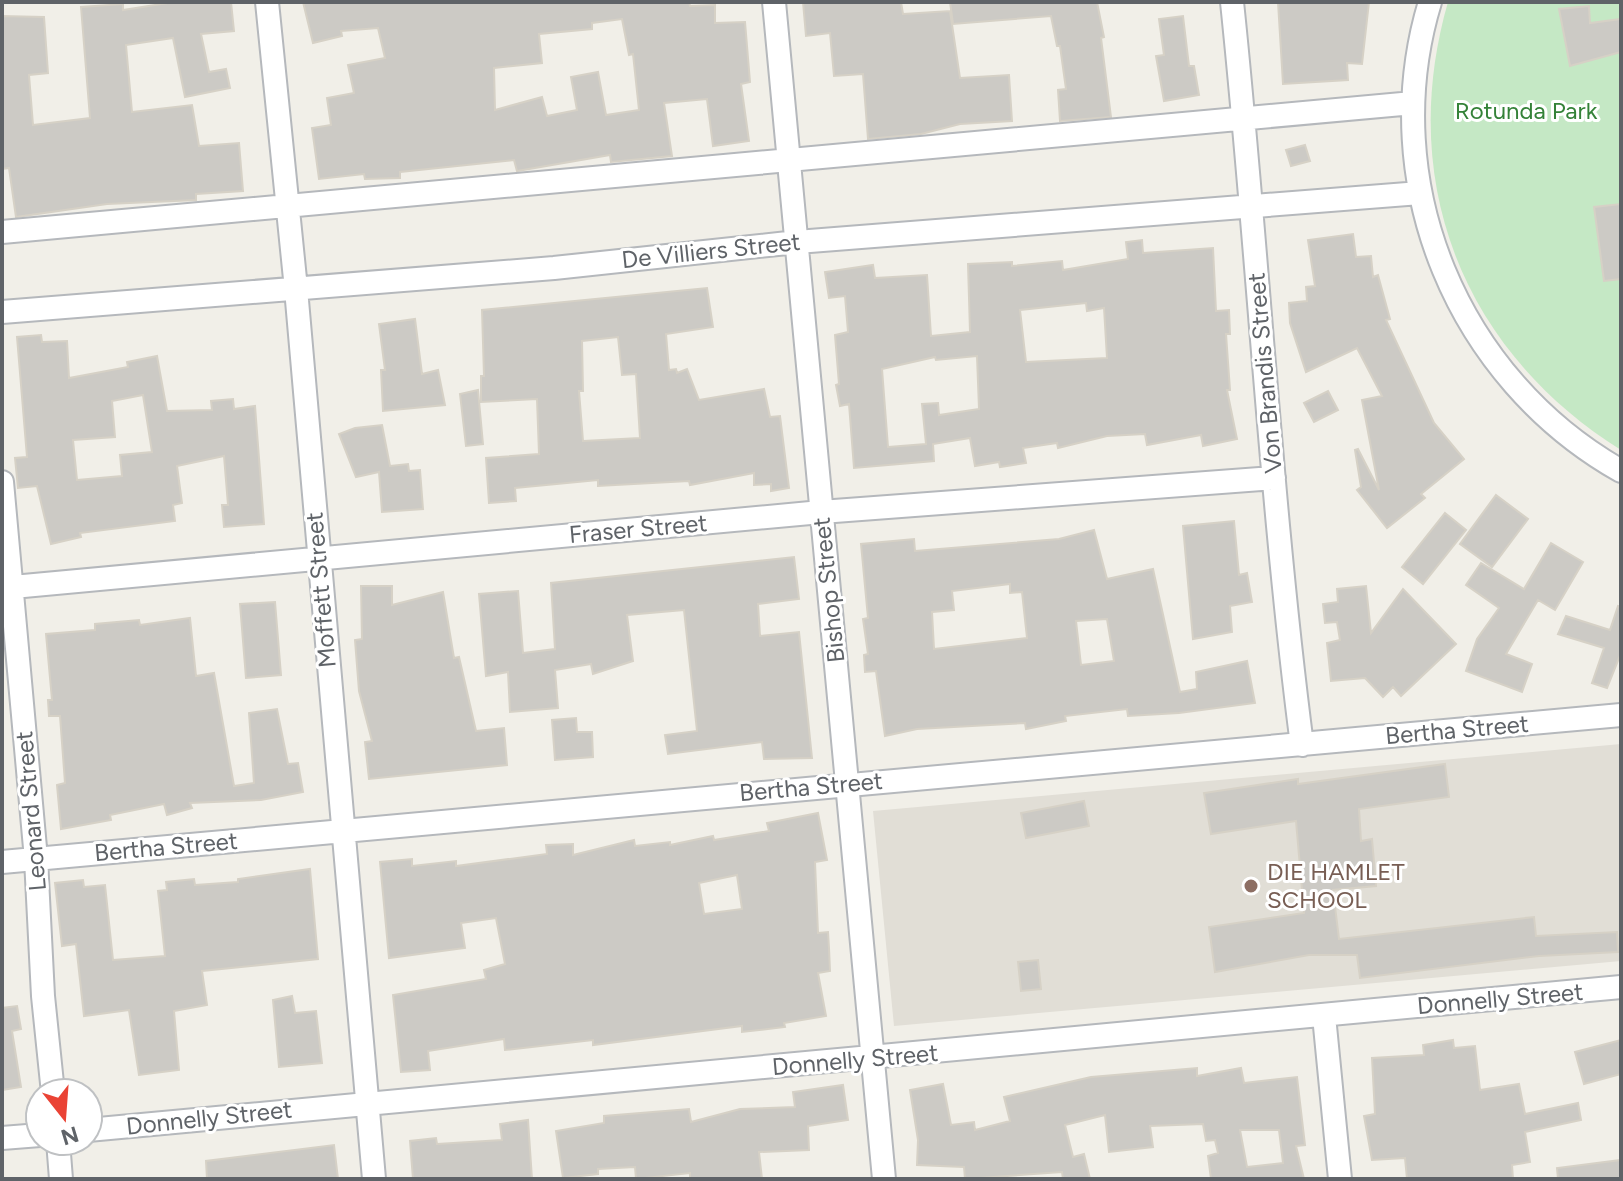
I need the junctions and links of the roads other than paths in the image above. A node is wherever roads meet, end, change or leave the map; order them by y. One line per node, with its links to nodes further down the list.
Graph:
1 (267, 2): 9 (street, Moffett Street)
2 (774, 2): 7 (street, Bishop Street)
3 (1232, 2): 6 (street, Von Brandis Street)
4 (1430, 2): 5 (street)
5 (1413, 103): 6 (street); 8 (street)
6 (1244, 118): 7 (street); 10 (street, Von Brandis Street)
7 (789, 162): 9 (street); 12 (street, Bishop Street)
8 (1420, 193): 10 (street, De Villiers Street); 15 (street)
9 (287, 204): 11 (street); 13 (street, Moffett Street)
10 (1253, 205): 12 (street, De Villiers Street); 16 (street, Von Brandis Street)
11 (2, 232)
12 (797, 242): 13 (street, De Villiers Street); 18 (street, Bishop Street)
13 (296, 289): 14 (street, De Villiers Street); 19 (street, Moffett Street)
14 (2, 312)
15 (1621, 471)
16 (1274, 478): 18 (street, Fraser Street); 22 (street, Von Brandis Street)
17 (2, 482): 20 (street, Leonard Street)
18 (821, 512): 19 (street, Fraser Street); 23 (street, Bishop Street)
19 (317, 560): 20 (street, Fraser Street); 24 (street, Moffett Street)
20 (7, 587): 25 (street, Leonard Street)
21 (1621, 715): 22 (street, Bertha Street)
22 (1302, 745): 23 (street, Bertha Street)
23 (848, 783): 24 (street, Bertha Street); 29 (street, Bishop Street)
24 (343, 831): 25 (street, Bertha Street); 31 (street, Moffett Street)
25 (36, 859): 26 (street, Bertha Street); 30 (street, Leonard Street)
26 (2, 862)
27 (1621, 987): 28 (street, Donnelly Street)
28 (1324, 1016): 29 (street, Donnelly Street); 39 (street)
29 (872, 1059): 31 (street, Donnelly Street); 38 (street, Bishop Street)
30 (51, 1077)
31 (365, 1103): 32 (street, Donnelly Street); 37 (street, Moffett Street)
32 (104, 1128)
33 (24, 1136): 34 (street)
34 (2, 1138)
35 (59, 1157): 36 (street)
36 (61, 1179)
37 (374, 1179)
38 (884, 1179)
39 (1340, 1179)

